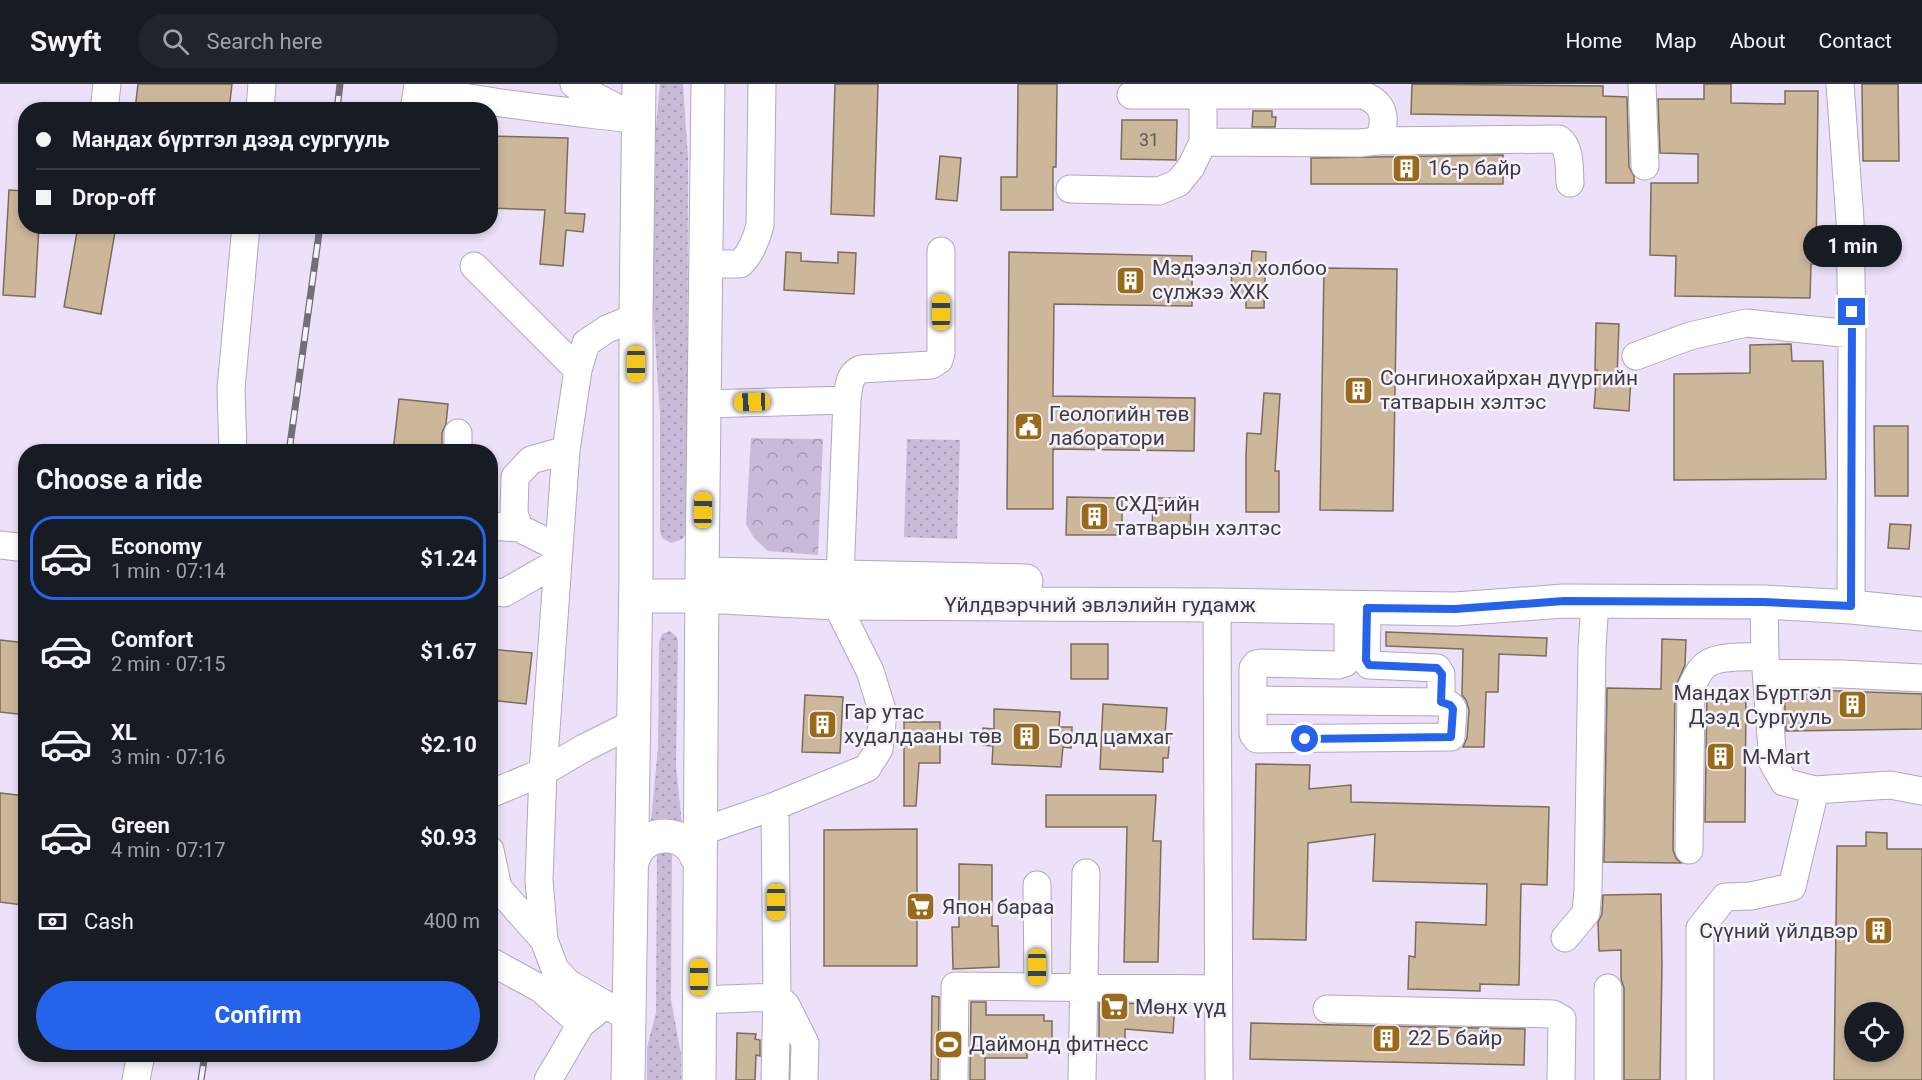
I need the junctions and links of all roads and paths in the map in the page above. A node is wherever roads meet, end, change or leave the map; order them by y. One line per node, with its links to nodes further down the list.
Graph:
1 (107, 84): 12 (street)
2 (262, 84): 13 (street)
3 (418, 84): 14 (street); 15 (street)
4 (574, 84): 17 (street)
5 (639, 84): 17 (main road)
6 (708, 84): 25 (main road)
7 (762, 84): 25 (street)
8 (1642, 84): 20 (street)
9 (1840, 84): 28 (street)
10 (1204, 90): 11 (street); 18 (street); 19 (street)
11 (1131, 96)
12 (105, 102)
13 (261, 102)
14 (415, 102)
15 (496, 102)
16 (498, 102): 17 (street)
17 (639, 120): 27 (main road)
18 (1378, 141): 19 (street); 21 (street)
19 (1203, 142): 22 (street)
20 (1645, 166)
21 (1570, 183)
22 (1070, 189)
23 (245, 234): 33 (street)
24 (941, 251): 31 (street)
25 (705, 264): 32 (main road)
26 (474, 266): 30 (street)
27 (636, 317): 30 (street); 41 (main road)
28 (1852, 334): 29 (street); 47 (street)
29 (1636, 356)
30 (578, 370): 34 (street)
31 (847, 400): 32 (street); 42 (street)
32 (704, 404): 40 (main road)
33 (233, 444)
34 (566, 450): 36 (street); 39 (street)
35 (498, 527): 36 (street)
36 (519, 528): 39 (street)
37 (0, 545): 38 (street)
38 (18, 547)
39 (559, 555): 43 (street); 55 (street)
40 (702, 585): 41 (main road, Үйлдвэрчний эвлэлийн гудамж); 42 (main road, Үйлдвэрчний эвлэлийн гудамж); 60 (main road)
41 (636, 586): 54 (main road)
42 (838, 590): 44 (main road, Үйлдвэрчний эвлэлийн гудамж); 46 (main road, Үйлдвэрчний эвлэлийн гудамж); 59 (street)
43 (498, 592)
44 (1580, 601): 45 (main road, Үйлдвэрчний эвлэлийн гудамж); 48 (main road, Үйлдвэрчний эвлэлийн гудамж); 66 (street)
45 (1764, 602): 47 (main road, Үйлдвэрчний эвлэлийн гудамж); 50 (street)
46 (1217, 605): 48 (main road, Үйлдвэрчний эвлэлийн гудамж); 72 (street)
47 (1851, 606): 49 (main road, Үйлдвэрчний эвлэлийн гудамж)
48 (1358, 608): 52 (street); 53 (street)
49 (1922, 614)
50 (1766, 665): 51 (street); 56 (street); 61 (street)
51 (1922, 678)
52 (1253, 700): 53 (street); 53 (street)
53 (1441, 702)
54 (634, 723): 55 (street); 62 (main road)
55 (543, 772): 57 (street); 67 (street)
56 (1815, 790): 58 (street); 90 (street)
57 (498, 791)
58 (1922, 791)
59 (775, 806): 60 (street); 73 (street)
60 (700, 848): 62 (main road); 74 (main road)
61 (1689, 850)
62 (631, 866): 76 (main road)
63 (1086, 873): 70 (street)
64 (1037, 885): 69 (street)
65 (498, 888): 67 (street)
66 (1565, 938)
67 (544, 940): 76 (street)
68 (498, 965): 77 (street)
69 (1038, 987): 70 (street); 85 (street)
70 (1083, 988): 72 (street); 86 (street)
71 (1608, 988): 89 (street)
72 (1218, 989): 87 (street)
73 (777, 997): 74 (street); 83 (street); 84 (street)
74 (699, 1000): 82 (main road)
75 (1327, 1009): 88 (street)
76 (617, 1011): 77 (street); 81 (main road)
77 (581, 1024): 80 (street)
78 (139, 1062): 79 (street)
79 (136, 1080)
80 (548, 1080)
81 (628, 1080)
82 (699, 1080)
83 (775, 1080)
84 (804, 1080)
85 (954, 1080)
86 (1082, 1080)
87 (1219, 1080)
88 (1561, 1080)
89 (1608, 1080)
90 (1700, 1080)

